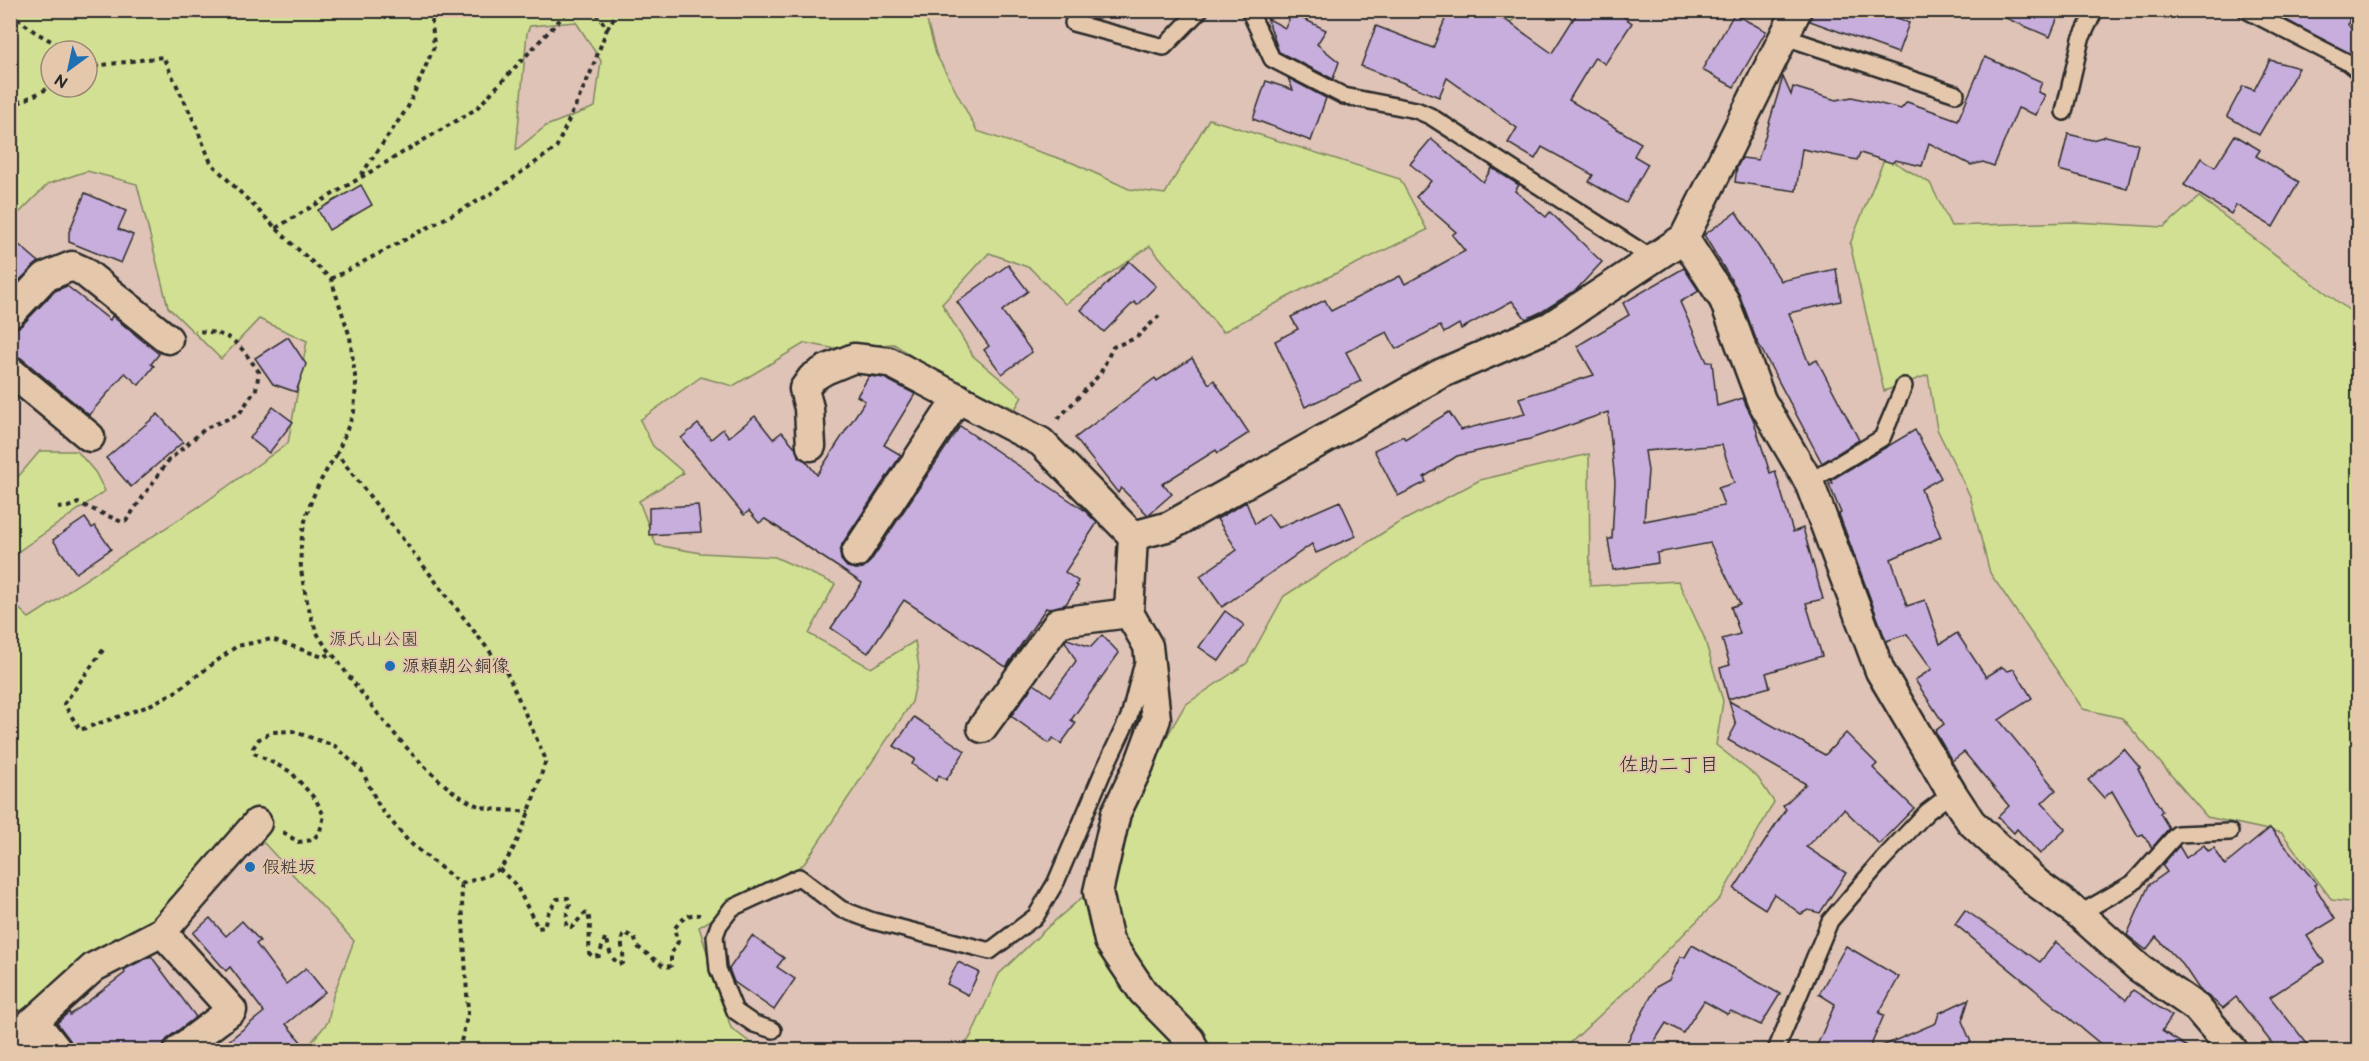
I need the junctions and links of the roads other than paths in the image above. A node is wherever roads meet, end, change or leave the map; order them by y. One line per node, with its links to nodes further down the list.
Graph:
1 (1200, 10): 6 (lane)
2 (1249, 10): 12 (lane)
3 (1797, 10): 7 (street)
4 (2095, 10): 10 (lane)
5 (2246, 10): 8 (lane)
6 (1073, 23)
7 (1785, 37): 9 (lane); 11 (street)
8 (2358, 71)
9 (1956, 94)
10 (2064, 112)
11 (1684, 238): 12 (street); 20 (street)
12 (1653, 259): 21 (street)
13 (10, 314): 14 (street)
14 (168, 339)
15 (10, 371): 18 (street)
16 (1904, 386): 20 (lane)
17 (958, 398): 19 (street); 21 (street); 22 (street)
18 (90, 437)
19 (811, 446)
20 (1809, 482): 26 (street)
21 (1133, 536): 23 (street)
22 (856, 553)
23 (1129, 613): 24 (street); 25 (street)
24 (1148, 646): 32 (lane); 36 (street)
25 (982, 728)
26 (1952, 793): 29 (street); 37 (lane)
27 (257, 823): 30 (street)
28 (2230, 832): 29 (lane)
29 (2079, 914): 38 (street)
30 (162, 932): 31 (street); 35 (street)
31 (34, 1021): 33 (street); 34 (street)
32 (773, 1030)
33 (10, 1038)
34 (57, 1050)
35 (179, 1050)
36 (1194, 1050)
37 (1776, 1050)
38 (2233, 1050)

